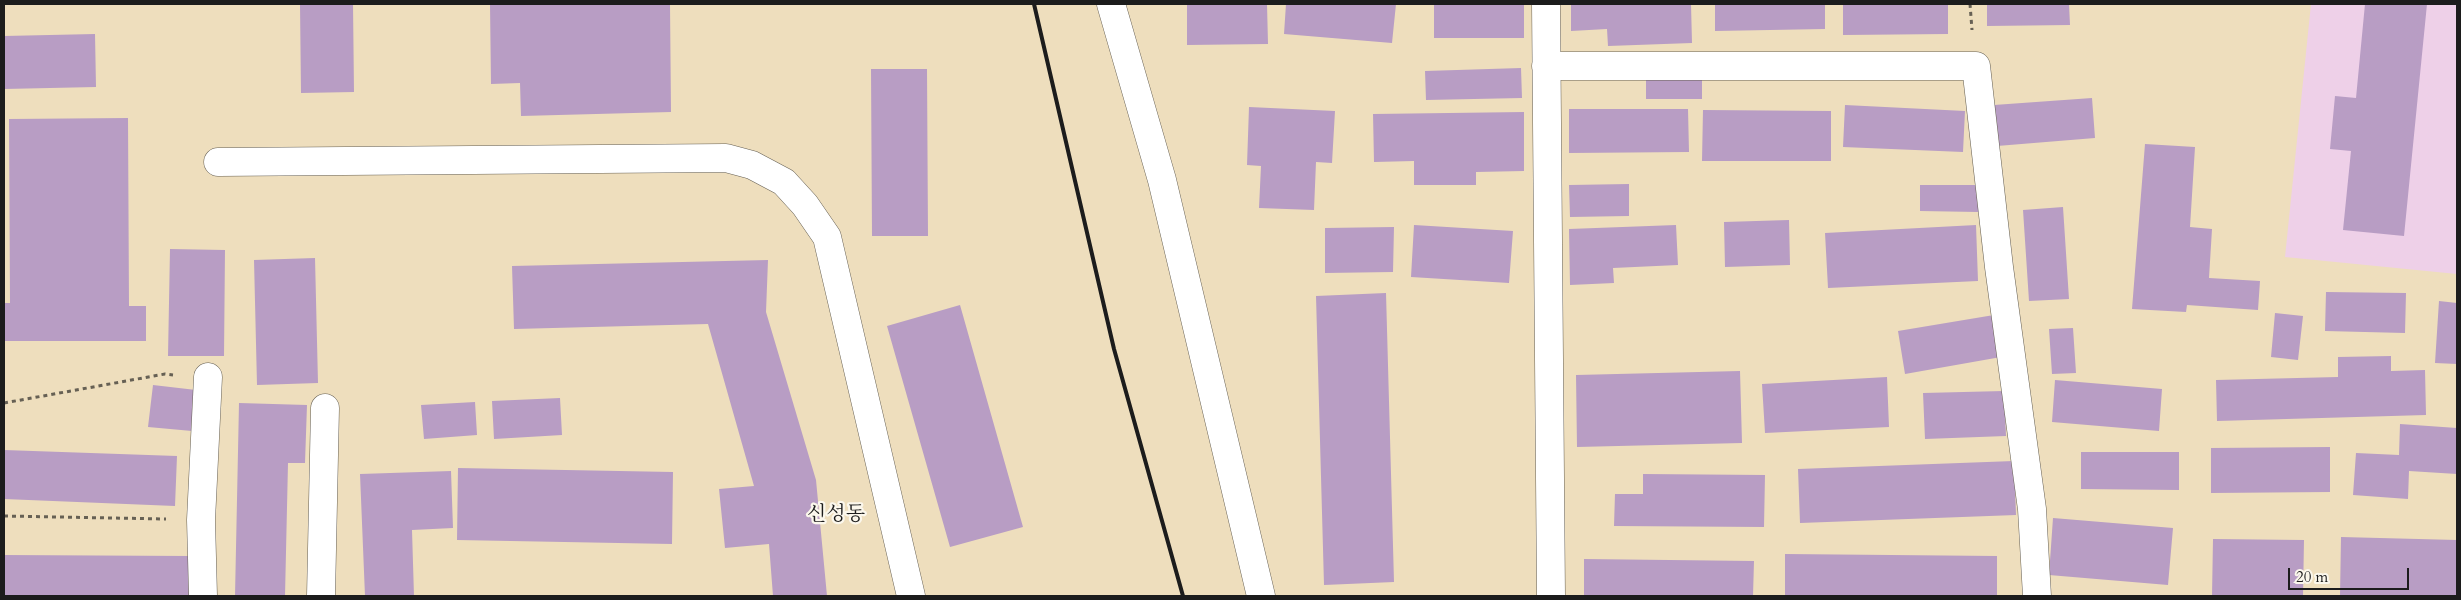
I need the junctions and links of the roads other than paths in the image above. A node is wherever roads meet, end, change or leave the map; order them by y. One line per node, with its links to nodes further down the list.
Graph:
1 (1111, 4): 10 (street)
2 (1546, 4): 3 (street)
3 (1546, 66): 11 (street); 12 (street)
4 (218, 162): 9 (street)
5 (208, 377): 7 (street)
6 (325, 408): 8 (street)
7 (203, 596)
8 (321, 596)
9 (911, 596)
10 (1261, 596)
11 (1551, 596)
12 (2038, 596)

